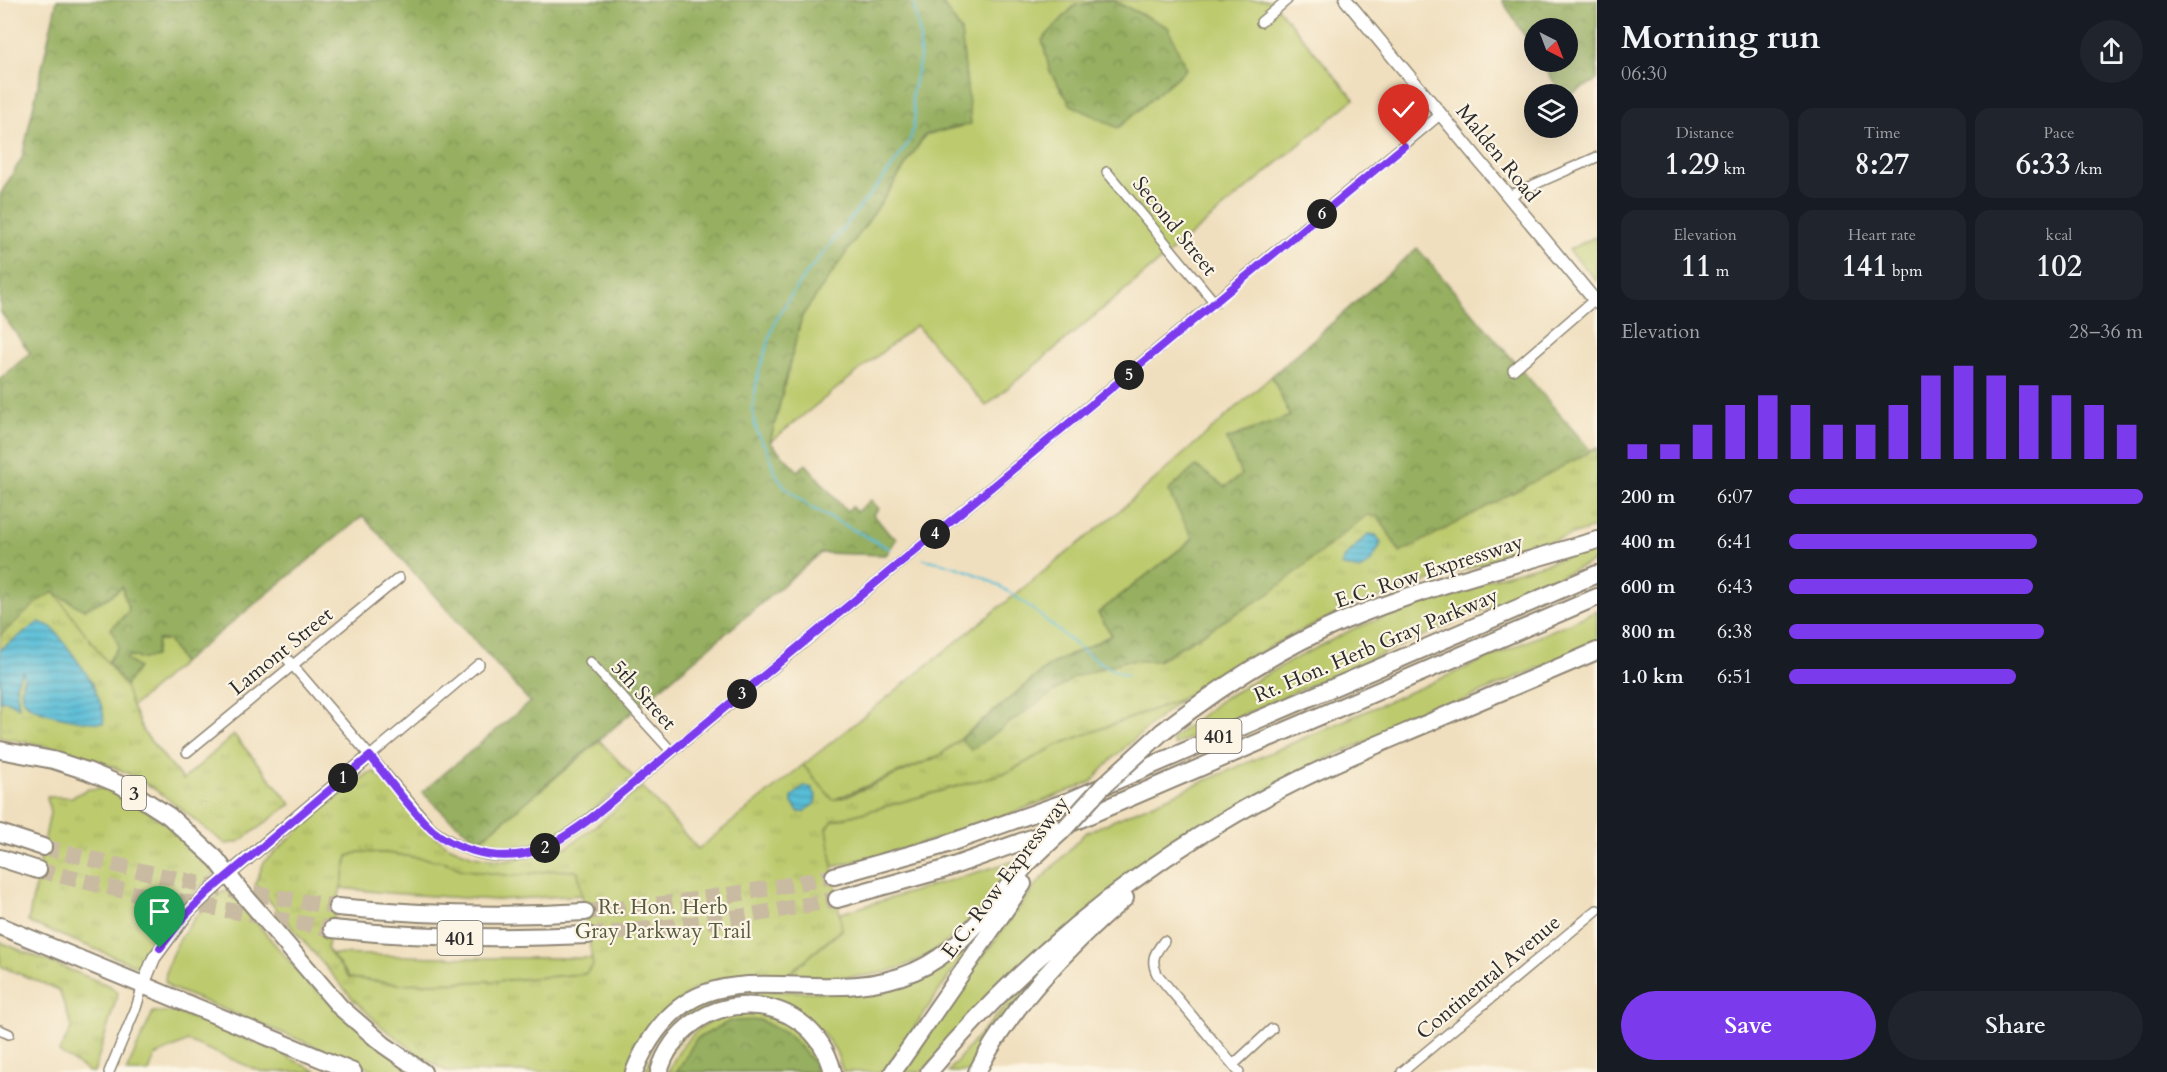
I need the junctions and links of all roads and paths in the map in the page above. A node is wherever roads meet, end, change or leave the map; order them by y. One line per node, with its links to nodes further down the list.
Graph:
1 (1287, 0): 3 (street)
2 (1346, 0): 4 (main road, Malden Road)
3 (1261, 22)
4 (1441, 114): 7 (main road, Malden Road); 9 (street)
5 (1597, 158): 7 (street)
6 (1107, 172): 9 (street, Second Street)
7 (1508, 196): 8 (main road, Malden Road)
8 (1596, 301): 10 (street)
9 (1215, 303): 22 (street)
10 (1514, 370)
11 (1597, 540): 29 (highway, E.C. Row Expressway, bridge)
12 (1597, 574): 31 (highway, Rt. Hon. Herb Gray Parkway / 401)
13 (399, 578): 18 (street, Lamont Street)
14 (1597, 597): 32 (highway, Rt. Hon. Herb Gray Parkway / 401)
15 (1597, 651): 24 (highway)
16 (283, 654): 18 (street)
17 (590, 662): 22 (street, 5th Street)
18 (292, 664): 21 (street, Lamont Street); 23 (street)
19 (479, 664): 23 (street)
20 (7, 751): 30 (highway, 3)
21 (187, 752)
22 (672, 752): 23 (street)
23 (370, 756): 30 (main road)
24 (1223, 821): 50 (highway); 51 (highway)
25 (0, 833): 26 (highway)
26 (43, 847)
27 (0, 858): 28 (highway)
28 (38, 870)
29 (1026, 872): 46 (highway); 49 (highway, E.C. Row Expressway)
30 (228, 875): 40 (main road); 45 (highway, 3)
31 (834, 876)
32 (837, 898)
33 (337, 907): 35 (highway, 401)
34 (1597, 910): 52 (street, Continental Avenue)
35 (585, 912)
36 (0, 926): 40 (highway)
37 (332, 929): 38 (highway, 401)
38 (588, 935)
39 (1164, 941): 42 (street)
40 (143, 985): 43 (street); 44 (highway)
41 (1272, 1029): 42 (street)
42 (1236, 1069)
43 (109, 1072)
44 (352, 1072)
45 (423, 1072)
46 (634, 1072)
47 (659, 1072): 48 (highway)
48 (833, 1072)
49 (893, 1072)
50 (929, 1072)
51 (977, 1072)
52 (1402, 1072)

